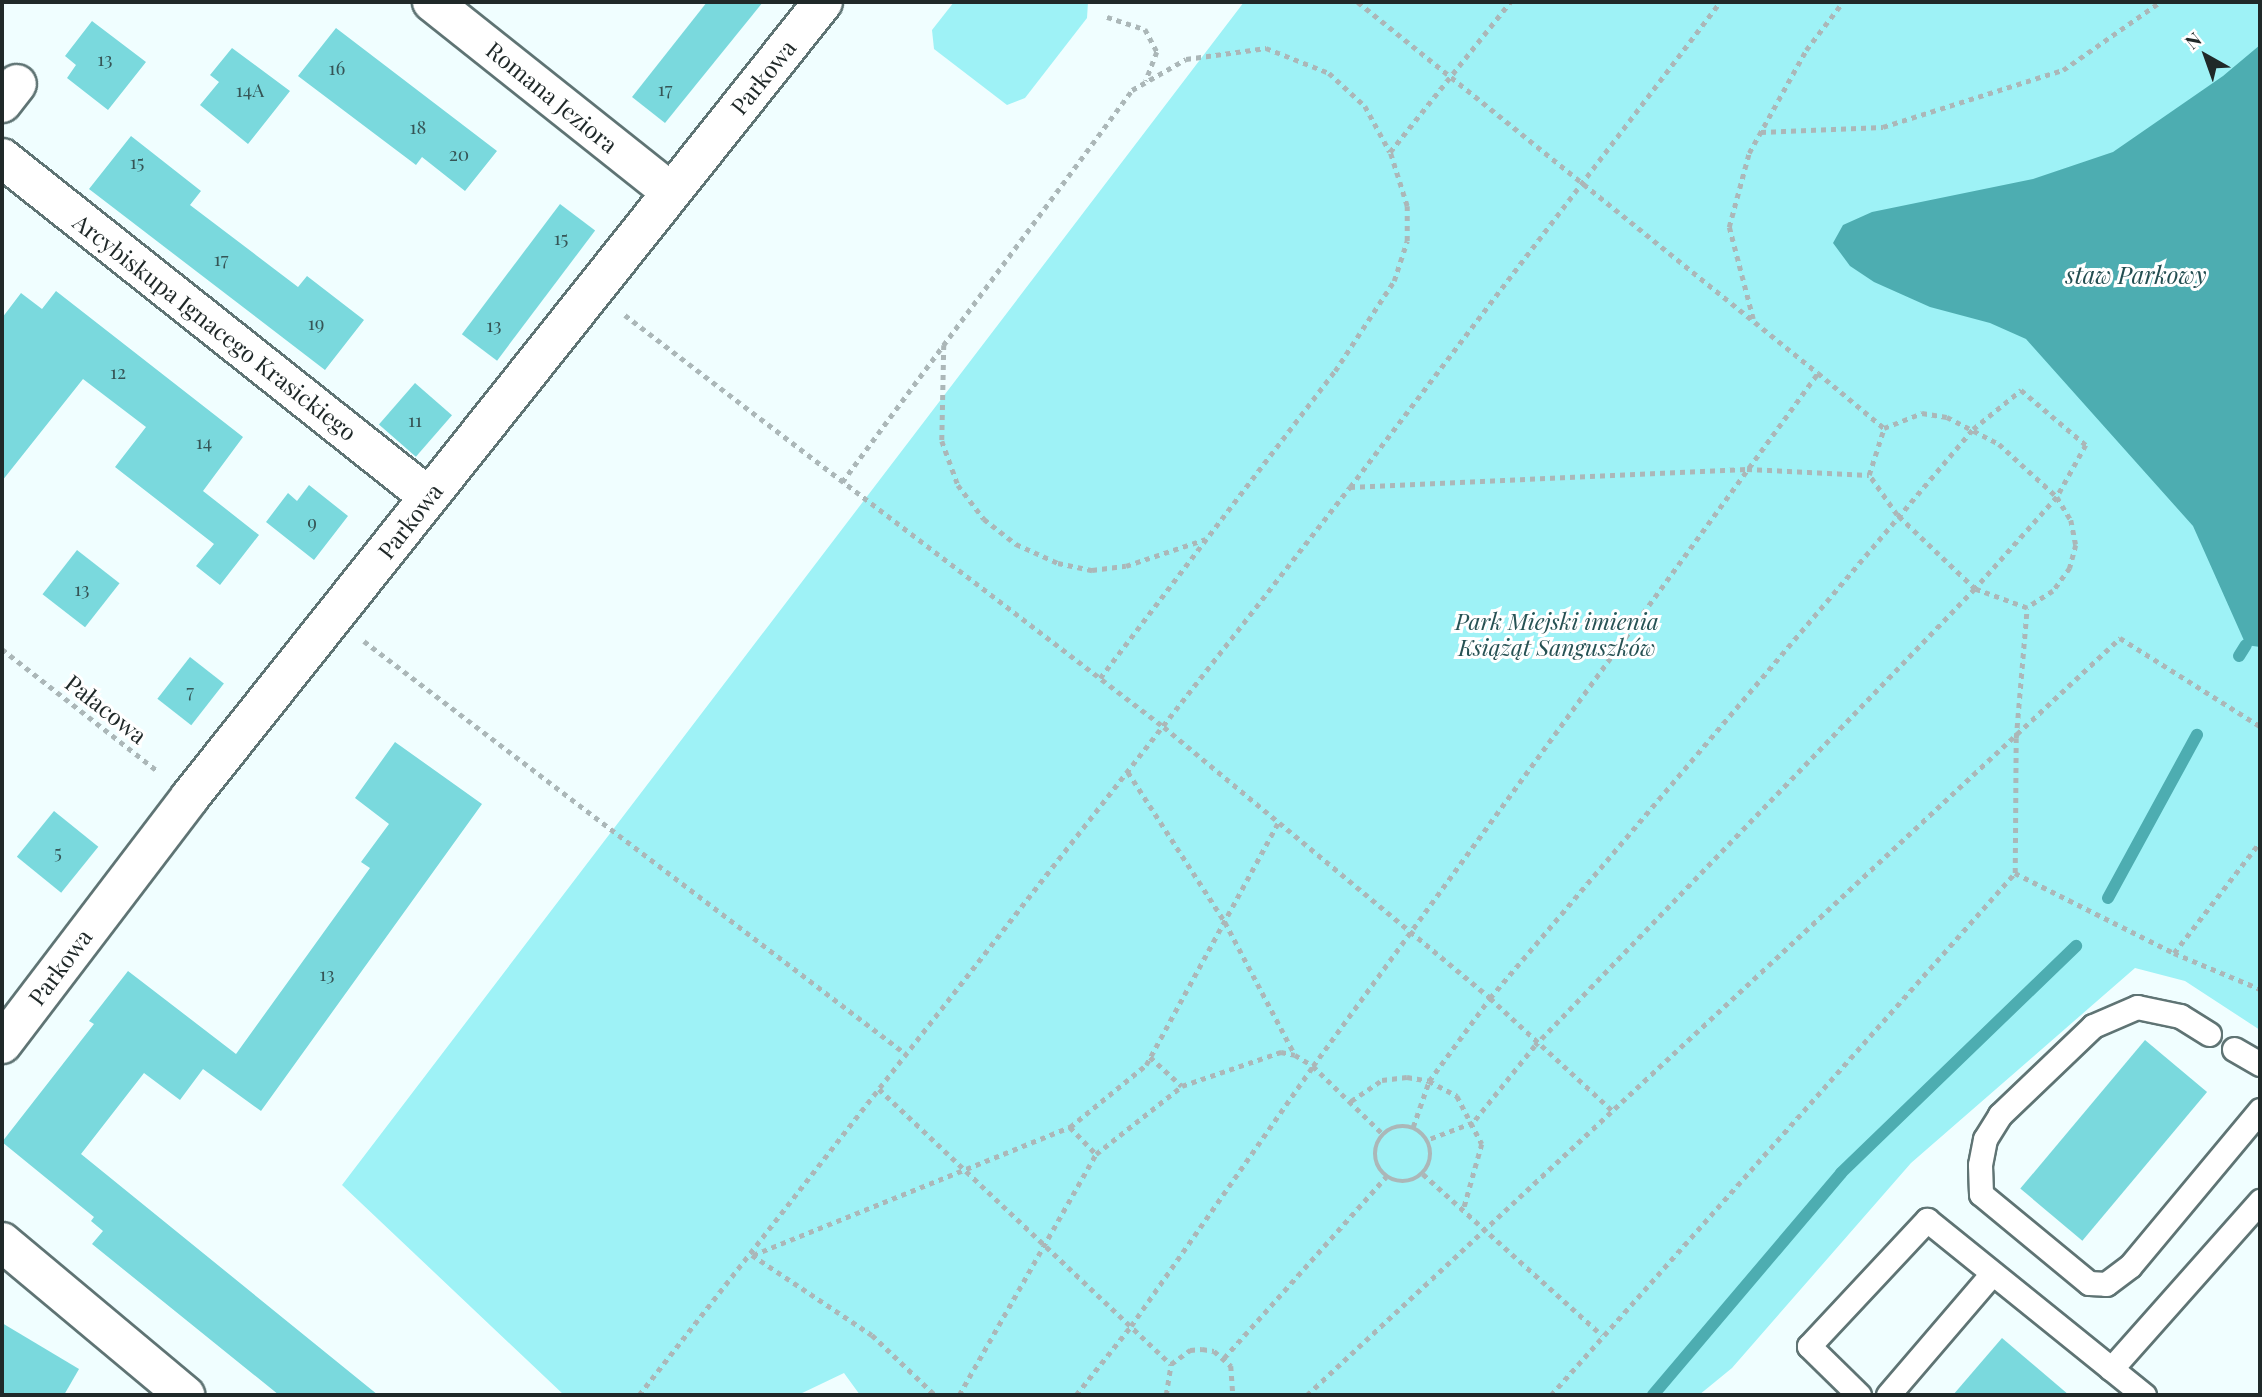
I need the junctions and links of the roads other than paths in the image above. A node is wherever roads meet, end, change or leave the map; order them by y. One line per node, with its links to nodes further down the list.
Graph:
1 (432, 2): 4 (street, Romana Jeziora)
2 (823, 2): 4 (street, Parkowa)
3 (2, 158): 5 (street, Arcybiskupa Ignacego Krasickiego)
4 (671, 192): 5 (street, Parkowa)
5 (429, 497): 7 (street, Parkowa)
6 (2209, 1034): 10 (lane)
7 (2, 1044)
8 (2234, 1049): 9 (lane)
9 (2260, 1064)
10 (2260, 1110)
11 (2260, 1201): 14 (lane)
12 (2, 1242): 15 (street)
13 (1991, 1275): 14 (lane); 16 (lane); 17 (lane)
14 (2111, 1369): 18 (lane)
15 (185, 1395)
16 (1859, 1395)
17 (1888, 1395)
18 (2144, 1395)

